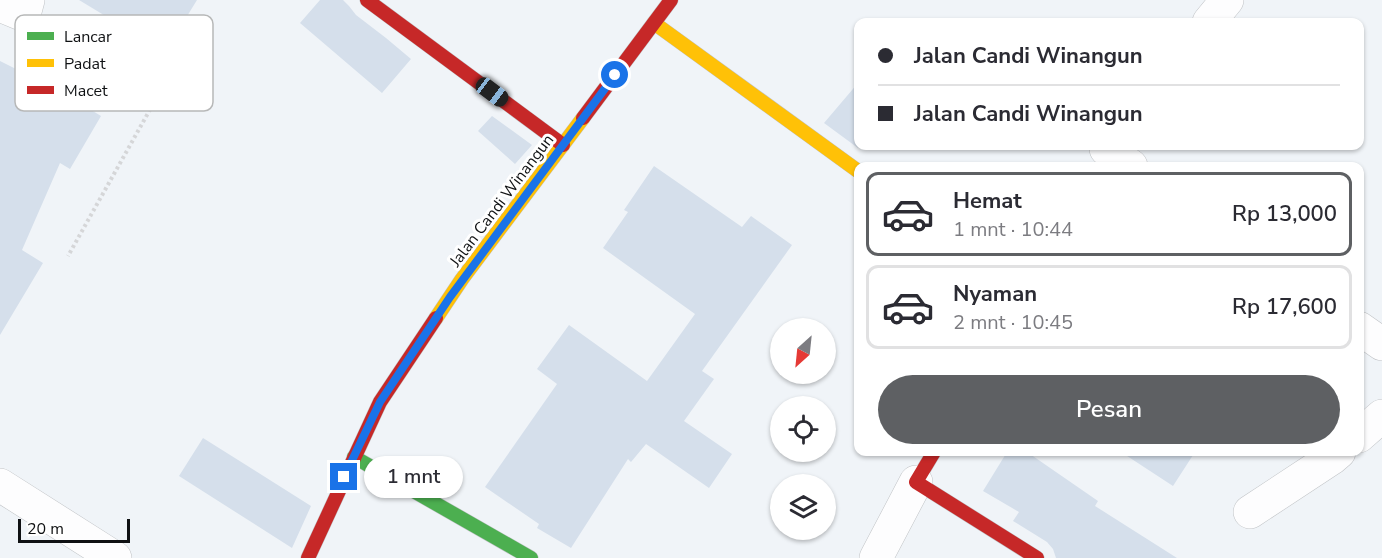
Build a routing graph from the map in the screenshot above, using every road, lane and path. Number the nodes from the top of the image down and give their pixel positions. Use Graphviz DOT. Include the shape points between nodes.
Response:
graph roads {
  1 [pos="367,0"];
  2 [pos="671,0"];
  3 [pos="1227,0"];
  4 [pos="17,7"];
  5 [pos="31,15"];
  6 [pos="1212,18"];
  7 [pos="654,23"];
  8 [pos="149,111"];
  9 [pos="563,145"];
  10 [pos="854,168"];
  11 [pos="68,256"];
  12 [pos="1364,331"];
  13 [pos="1382,344"];
  14 [pos="1382,416"];
  15 [pos="1364,432"];
  16 [pos="932,456"];
  17 [pos="1334,456"];
  18 [pos="354,457"];
  19 [pos="916,482"];
  20 [pos="0,485"];
  21 [pos="1250,512"];
  22 [pos="115,558"];
  23 [pos="308,558"];
  24 [pos="531,558"];
  25 [pos="876,558"];
  26 [pos="1037,558"];
  1 -- 9 [label="street"];
  2 -- 7 [label="street, Jalan Candi Winangun"];
  3 -- 6 [label="street"];
  4 -- 5 [label="path"];
  7 -- 9 [label="street, Jalan Candi Winangun"];
  7 -- 10 [label="street"];
  8 -- 11 [label="path"];
  9 -- 18 [label="street, Jalan Candi Winangun" via="450,298 380,402"];
  12 -- 13 [label="street"];
  14 -- 15 [label="street"];
  16 -- 19 [label="street"];
  17 -- 21 [label="street"];
  18 -- 23 [label="street, Jalan Candi Winangun"];
  18 -- 24 [label="street"];
  19 -- 25 [label="street"];
  19 -- 26 [label="street"];
  20 -- 22 [label="street"];
}
